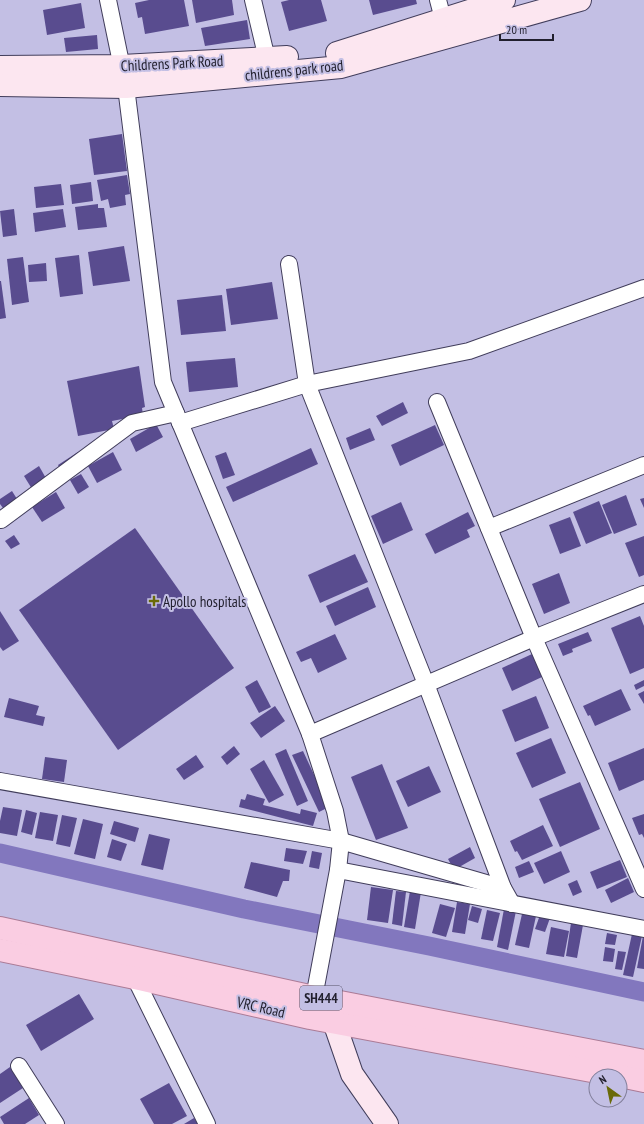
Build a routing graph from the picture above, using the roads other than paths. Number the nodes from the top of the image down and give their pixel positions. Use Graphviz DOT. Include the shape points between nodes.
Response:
graph roads {
  1 [pos="108,0"];
  2 [pos="253,0"];
  3 [pos="504,0"];
  4 [pos="580,0"];
  5 [pos="440,10"];
  6 [pos="267,58"];
  7 [pos="122,66"];
  8 [pos="0,67"];
  9 [pos="0,85"];
  10 [pos="126,87"];
  11 [pos="289,264"];
  12 [pos="644,288"];
  13 [pos="307,384"];
  14 [pos="437,402"];
  15 [pos="178,418"];
  16 [pos="644,465"];
  17 [pos="0,523"];
  18 [pos="489,528"];
  19 [pos="644,594"];
  20 [pos="534,638"];
  21 [pos="426,684"];
  22 [pos="310,734"];
  23 [pos="0,780"];
  24 [pos="341,841"];
  25 [pos="338,870"];
  26 [pos="503,888"];
  27 [pos="644,889"];
  28 [pos="512,904"];
  29 [pos="0,928"];
  30 [pos="644,929"];
  31 [pos="0,950"];
  32 [pos="135,978"];
  33 [pos="314,997"];
  34 [pos="310,1018"];
  35 [pos="334,1022"];
  36 [pos="644,1062"];
  37 [pos="19,1066"];
  38 [pos="588,1070"];
  39 [pos="628,1078"];
  40 [pos="644,1081"];
  41 [pos="56,1124"];
  42 [pos="207,1124"];
  43 [pos="387,1124"];
  1 -- 7 [label="street"];
  2 -- 6 [label="street"];
  3 -- 5 [label="street, Childrens Park Road"];
  4 -- 10 [label="street, childrens park road" via="341,67"];
  5 -- 6 [label="street, Childrens Park Road" via="330,55"];
  6 -- 7 [label="street, Childrens Park Road"];
  7 -- 8 [label="street, Childrens Park Road"];
  7 -- 10 [label="street"];
  9 -- 10 [label="street, childrens park road"];
  10 -- 15 [label="street" via="163,382"];
  11 -- 13 [label="street"];
  12 -- 13 [label="street" via="469,351"];
  13 -- 15 [label="street"];
  13 -- 21 [label="street"];
  14 -- 18 [label="street"];
  15 -- 17 [label="street" via="132,423"];
  15 -- 22 [label="street"];
  16 -- 18 [label="street"];
  18 -- 20 [label="street"];
  19 -- 20 [label="street"];
  20 -- 21 [label="street"];
  20 -- 27 [label="street"];
  21 -- 22 [label="street"];
  21 -- 26 [label="street"];
  22 -- 24 [label="street" via="335,812"];
  23 -- 24 [label="street"];
  24 -- 25 [label="street"];
  24 -- 26 [label="street"];
  25 -- 28 [label="street"];
  25 -- 33 [label="street"];
  26 -- 28 [label="street"];
  28 -- 30 [label="street"];
  29 -- 33 [label="main road, SH444"];
  31 -- 32 [label="main road, VRC Road / SH444"];
  32 -- 34 [label="main road, VRC Road / SH444"];
  32 -- 42 [label="street"];
  33 -- 34 [label="street"];
  33 -- 36 [label="main road, SH444"];
  34 -- 35 [label="main road, VRC Road / SH444"];
  35 -- 38 [label="main road, VRC Road / SH444"];
  35 -- 43 [label="street" via="352,1074"];
  37 -- 41 [label="street"];
  39 -- 40 [label="main road, VRC Road / SH444"];
}
